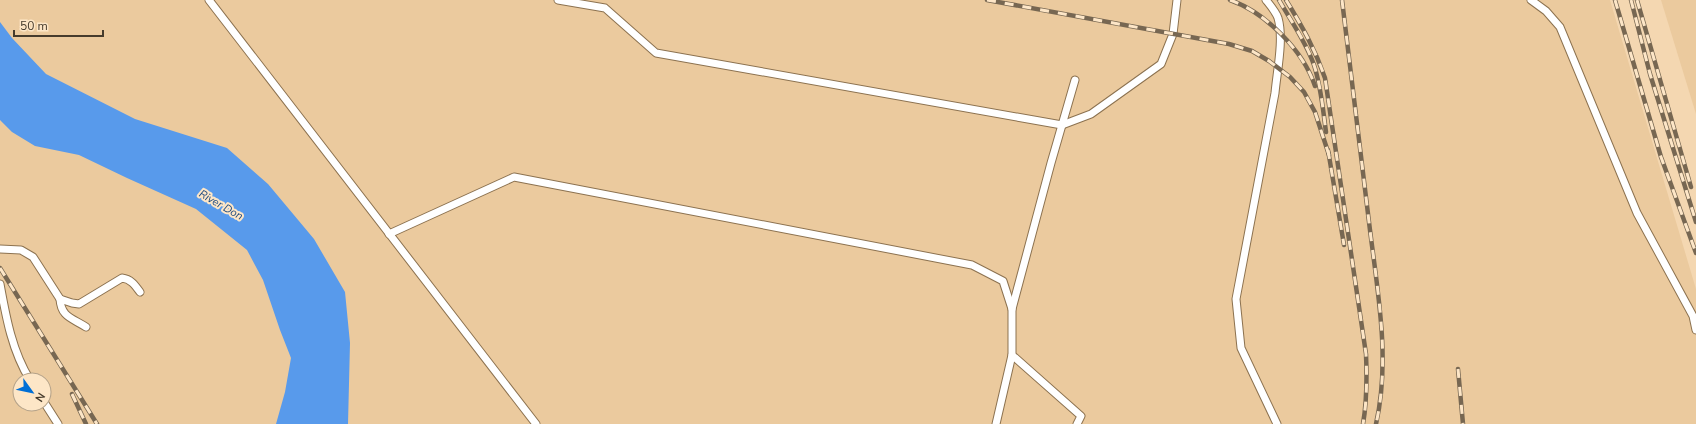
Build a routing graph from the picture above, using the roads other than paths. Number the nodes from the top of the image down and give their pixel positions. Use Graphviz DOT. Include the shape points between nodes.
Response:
graph roads {
  1 [pos="209,0"];
  2 [pos="558,0"];
  3 [pos="1177,0"];
  4 [pos="1266,0"];
  5 [pos="1531,0"];
  6 [pos="1075,80"];
  7 [pos="1062,125"];
  8 [pos="388,234"];
  9 [pos="0,249"];
  10 [pos="0,284"];
  11 [pos="140,292"];
  12 [pos="60,299"];
  13 [pos="1012,309"];
  14 [pos="86,326"];
  15 [pos="1696,330"];
  16 [pos="1012,355"];
  17 [pos="25,372"];
  18 [pos="50,412"];
  19 [pos="58,424"];
  20 [pos="536,424"];
  21 [pos="996,424"];
  22 [pos="1077,424"];
  23 [pos="1277,424"];
  1 -- 8 [label="lane"];
  2 -- 7 [label="lane" via="605,8 656,53"];
  3 -- 7 [label="lane" via="1173,34 1161,64 1091,114"];
  4 -- 23 [label="lane" via="1278,17 1280,34 1277,74 1236,299 1241,348"];
  5 -- 15 [label="lane" via="1546,11 1560,27 1637,213 1693,316"];
  6 -- 7 [label="lane"];
  7 -- 13 [label="lane"];
  8 -- 13 [label="lane" via="514,177 972,265 1003,281"];
  8 -- 20 [label="lane"];
  9 -- 12 [label="lane" via="21,250 33,257"];
  10 -- 17 [label="lane" via="10,333"];
  11 -- 12 [label="lane" via="132,281 122,278 79,304"];
  12 -- 14 [label="lane" via="63,313"];
  13 -- 16 [label="lane"];
  16 -- 21 [label="lane"];
  16 -- 22 [label="lane" via="1081,416"];
  18 -- 19 [label="lane"];
}
